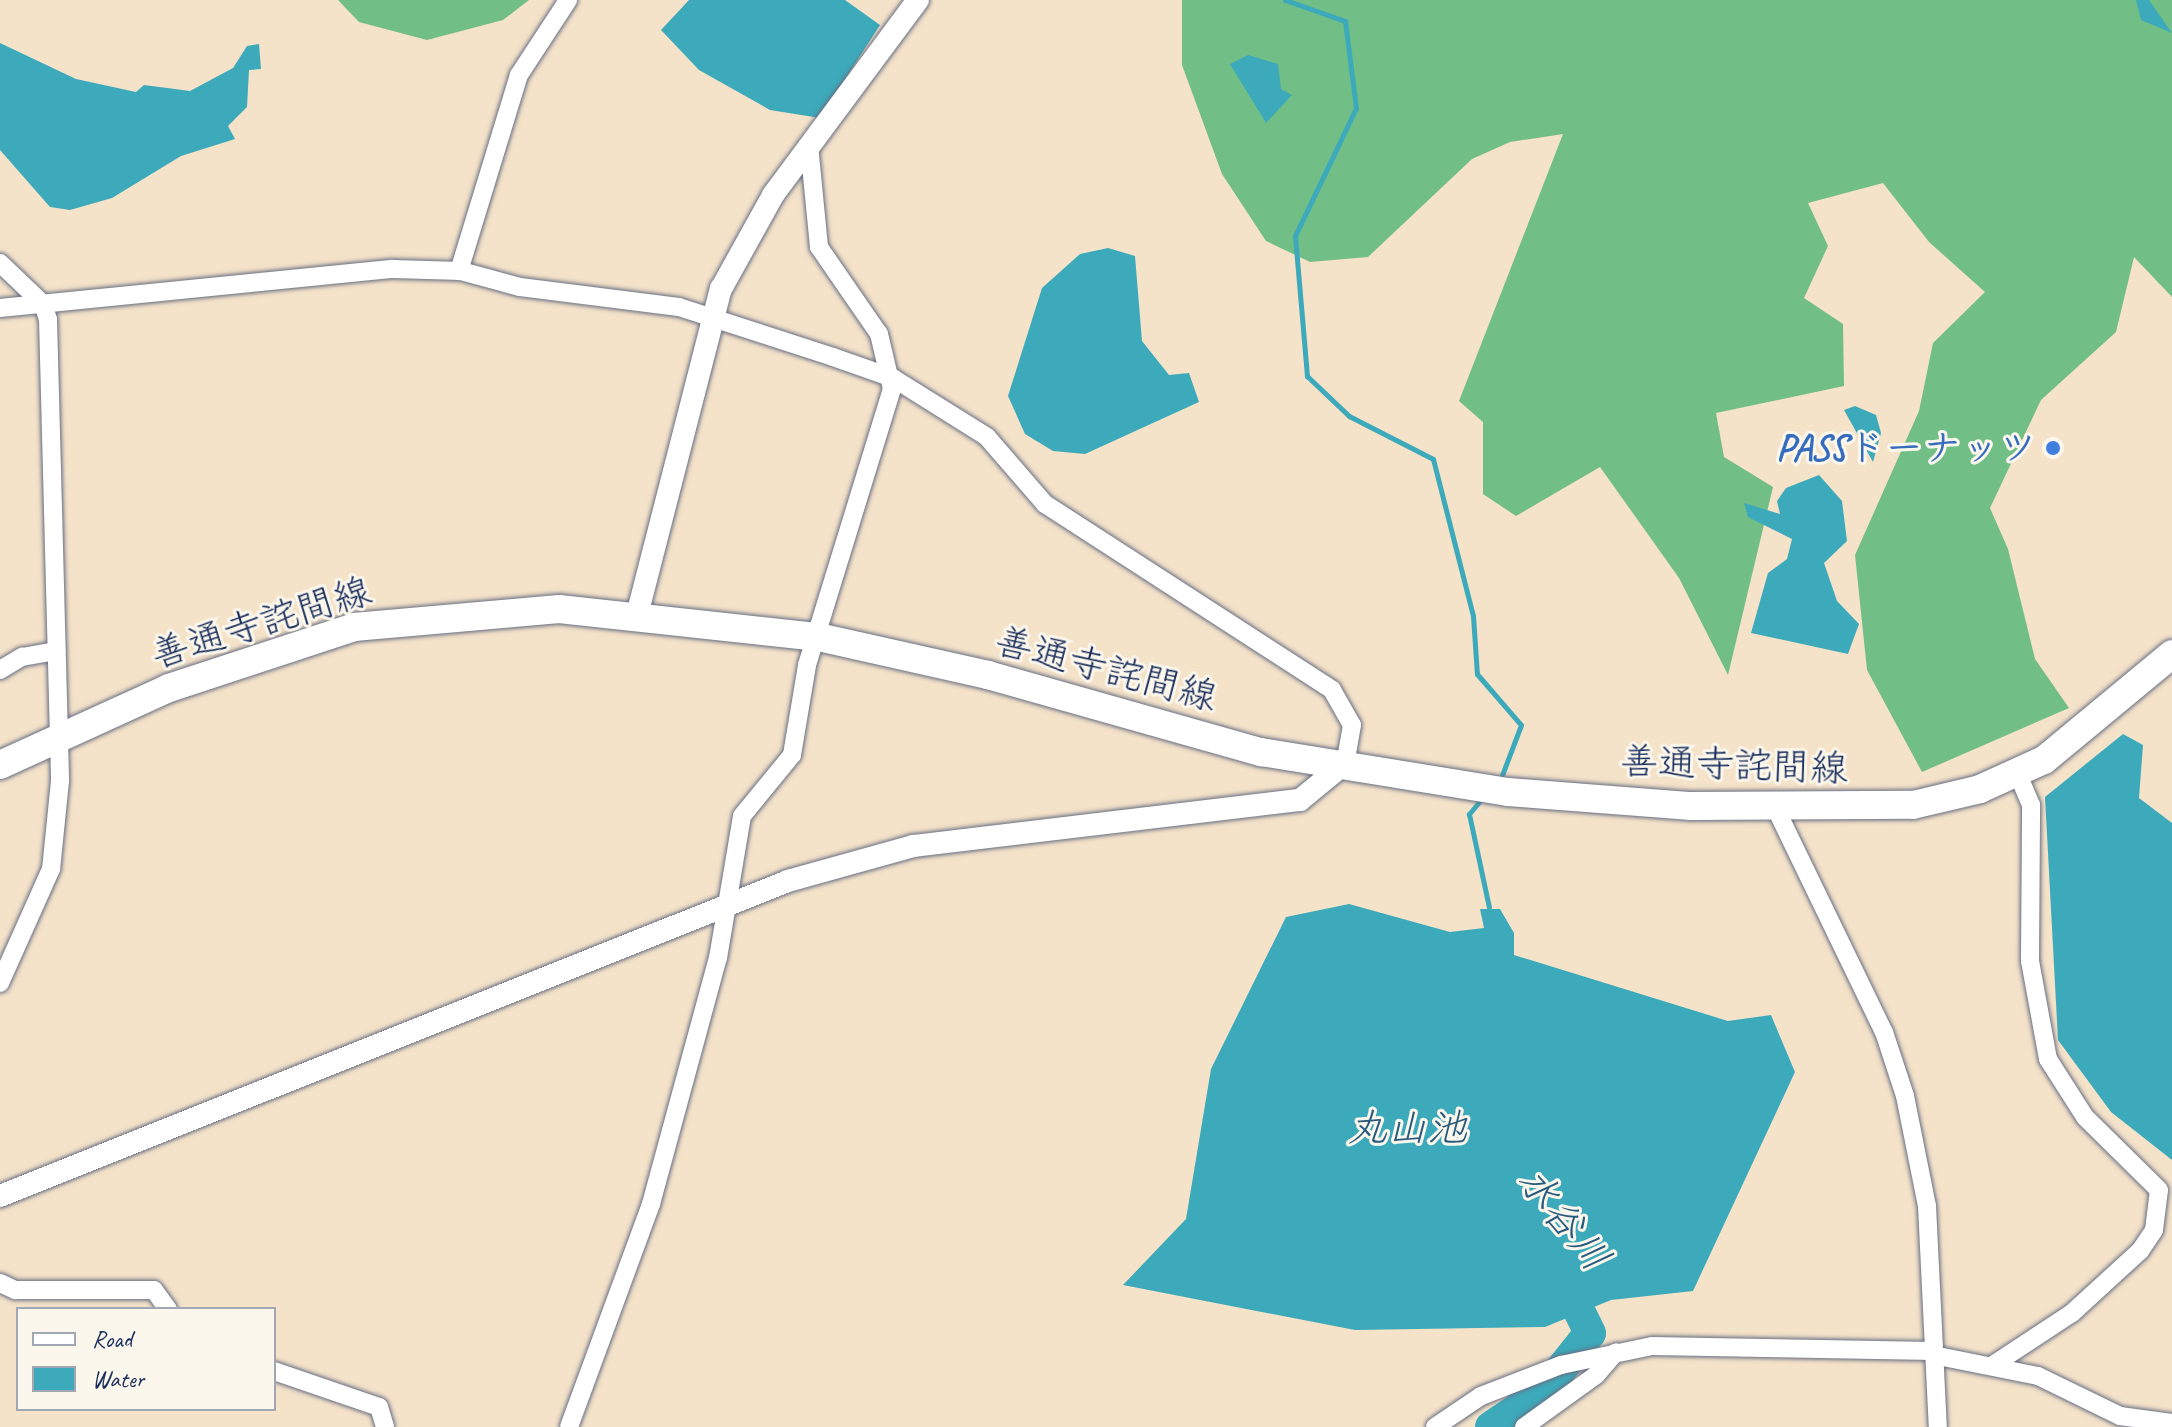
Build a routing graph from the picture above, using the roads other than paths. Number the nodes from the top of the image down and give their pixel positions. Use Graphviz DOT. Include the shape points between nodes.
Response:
graph roads {
  1 [pos="568,0"];
  2 [pos="918,0"];
  3 [pos="809,145"];
  4 [pos="0,263"];
  5 [pos="459,271"];
  6 [pos="43,304"];
  7 [pos="0,308"];
  8 [pos="709,319"];
  9 [pos="893,378"];
  10 [pos="637,615"];
  11 [pos="818,637"];
  12 [pos="56,651"];
  13 [pos="2172,654"];
  14 [pos="0,670"];
  15 [pos="58,734"];
  16 [pos="1345,763"];
  17 [pos="0,765"];
  18 [pos="2018,774"];
  19 [pos="1775,807"];
  20 [pos="727,904"];
  21 [pos="0,983"];
  22 [pos="0,1196"];
  23 [pos="0,1283"];
  24 [pos="167,1307"];
  25 [pos="1616,1352"];
  26 [pos="1933,1353"];
  27 [pos="1993,1365"];
  28 [pos="276,1372"];
  29 [pos="2172,1423"];
  30 [pos="385,1427"];
  31 [pos="569,1427"];
  32 [pos="1435,1427"];
  33 [pos="1524,1427"];
  34 [pos="1938,1427"];
  1 -- 5 [label="street" via="519,75"];
  2 -- 3 [label="street"];
  3 -- 8 [label="street" via="738,253"];
  3 -- 9 [label="street" via="819,247 879,334"];
  4 -- 6 [label="street"];
  5 -- 6 [label="street" via="393,269"];
  5 -- 8 [label="street" via="520,287 679,307"];
  6 -- 7 [label="street"];
  6 -- 12 [label="street"];
  8 -- 9 [label="street"];
  8 -- 10 [label="street"];
  9 -- 11 [label="street"];
  9 -- 16 [label="street" via="987,437 1045,504 1332,690 1352,725"];
  10 -- 11 [label="main road, 善通寺詫間線"];
  10 -- 15 [label="main road, 善通寺詫間線" via="487,611 354,627 169,688"];
  11 -- 16 [label="main road, 善通寺詫間線" via="988,675 1261,752"];
  11 -- 20 [label="street" via="792,755 742,816"];
  12 -- 14 [label="street" via="22,657"];
  12 -- 15 [label="street"];
  13 -- 18 [label="main road, 善通寺詫間線" via="2073,741"];
  15 -- 17 [label="main road, 善通寺詫間線"];
  15 -- 21 [label="street" via="51,869"];
  16 -- 19 [label="main road, 善通寺詫間線" via="1508,792"];
  16 -- 20 [label="street" via="1300,800 913,846"];
  18 -- 19 [label="main road, 善通寺詫間線" via="1913,805"];
  18 -- 27 [label="street" via="2031,805 2030,961 2048,1059 2085,1117 2159,1190 2154,1230 2140,1251 2072,1313"];
  19 -- 26 [label="street" via="1884,1032 1905,1096 1927,1206"];
  20 -- 22 [label="street"];
  20 -- 31 [label="street" via="651,1204"];
  23 -- 24 [label="street" via="15,1290 154,1290"];
  25 -- 26 [label="street"];
  25 -- 32 [label="street" via="1481,1396"];
  25 -- 33 [label="street" via="1596,1375"];
  26 -- 27 [label="street"];
  26 -- 34 [label="street"];
  27 -- 29 [label="street" via="2069,1389 2120,1416"];
  28 -- 30 [label="street" via="379,1407"];
}
